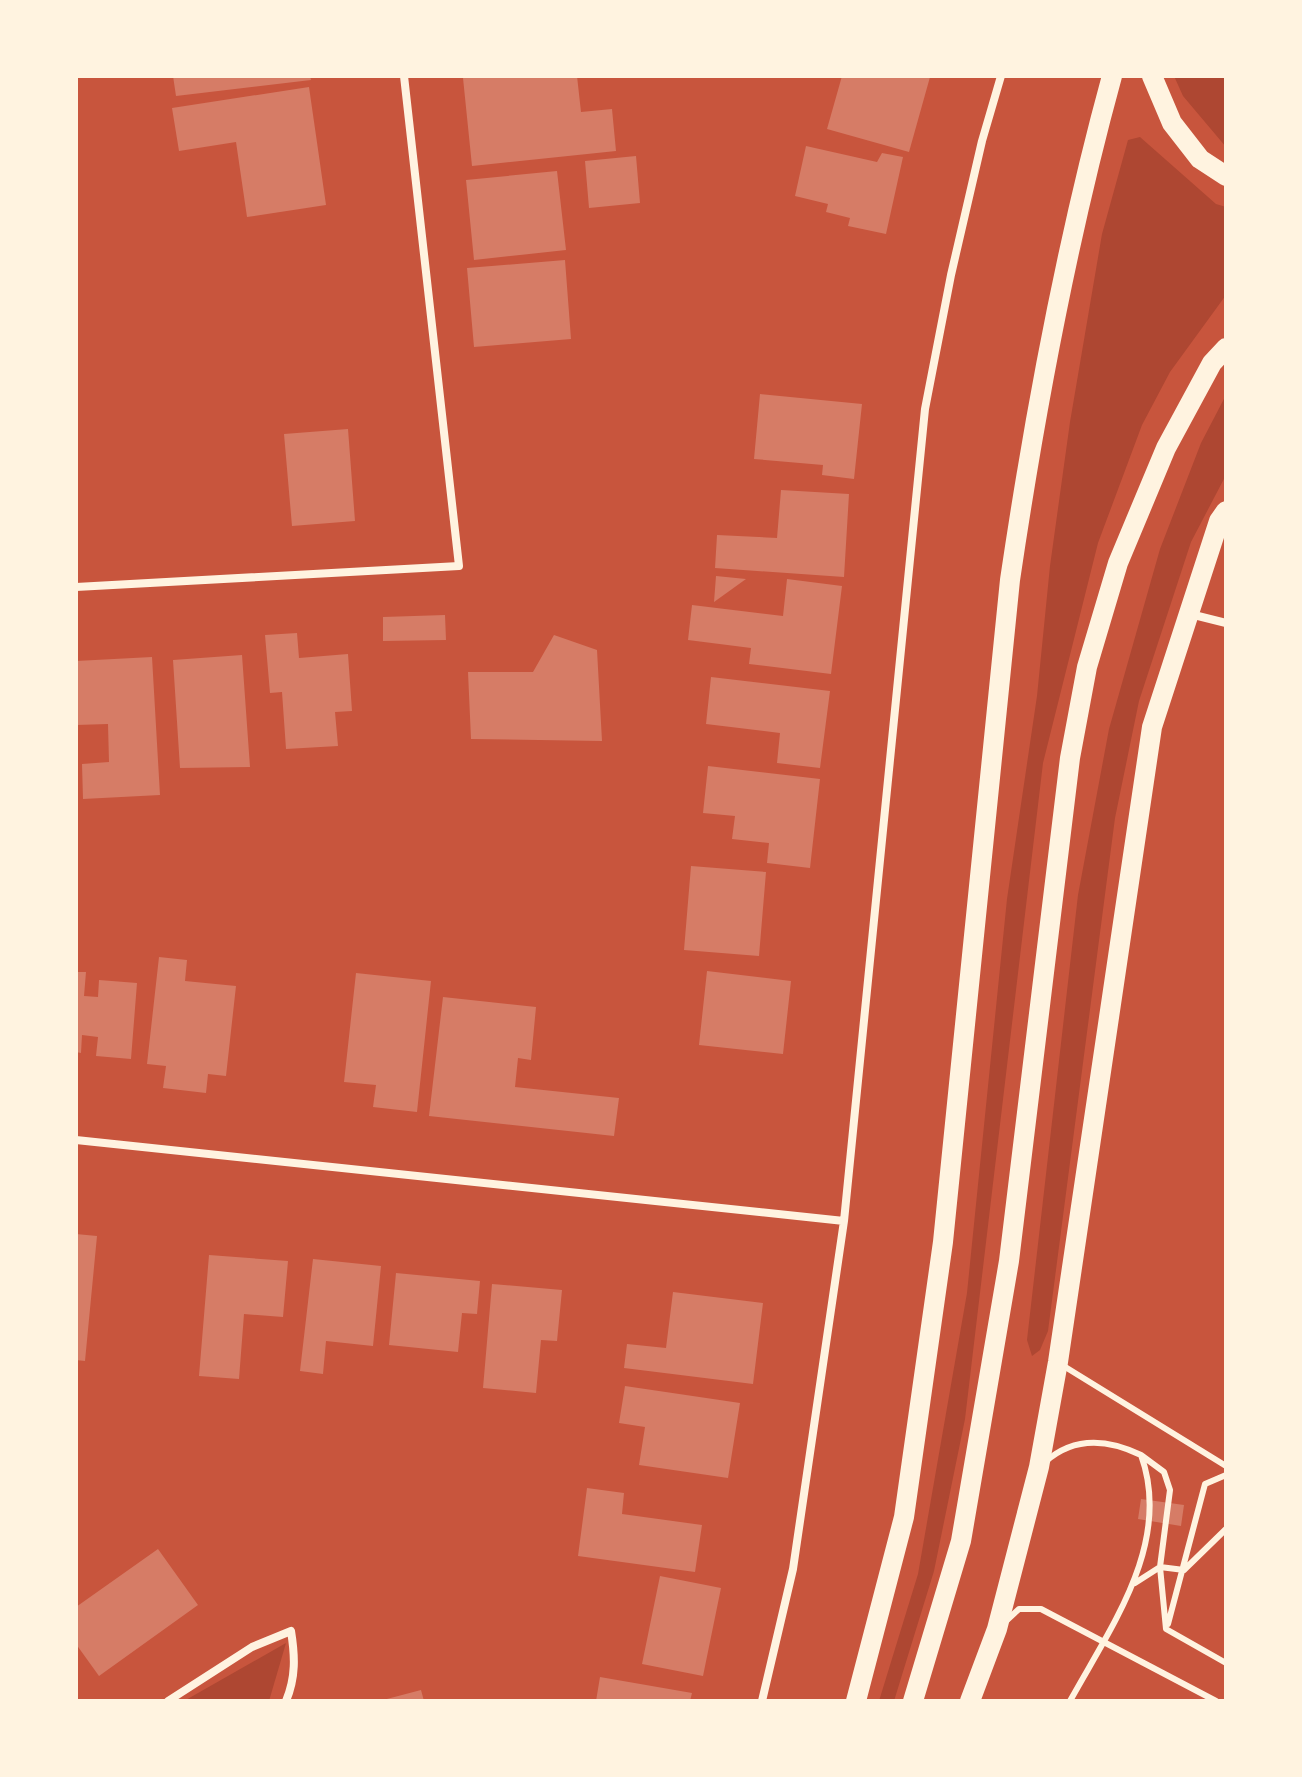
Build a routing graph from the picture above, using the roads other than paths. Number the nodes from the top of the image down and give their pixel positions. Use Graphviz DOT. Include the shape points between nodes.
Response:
graph roads {
  1 [pos="404,76"];
  2 [pos="1001,76"];
  3 [pos="1112,76"];
  4 [pos="1152,76"];
  5 [pos="1226,176"];
  6 [pos="1226,348"];
  7 [pos="1226,511"];
  8 [pos="76,587"];
  9 [pos="1189,614"];
  10 [pos="1226,623"];
  11 [pos="76,1140"];
  12 [pos="844,1221"];
  13 [pos="1058,1362"];
  14 [pos="1141,1455"];
  15 [pos="1226,1466"];
  16 [pos="1039,1467"];
  17 [pos="1226,1475"];
  18 [pos="1226,1529"];
  19 [pos="1160,1567"];
  20 [pos="1184,1570"];
  21 [pos="1135,1583"];
  22 [pos="997,1629"];
  23 [pos="1166,1629"];
  24 [pos="1226,1663"];
  25 [pos="1213,1699"];
  26 [pos="168,1701"];
  27 [pos="286,1701"];
  28 [pos="762,1701"];
  29 [pos="856,1701"];
  30 [pos="913,1701"];
  31 [pos="970,1701"];
  32 [pos="1070,1701"];
  1 -- 8 [label="street" via="459,566"];
  2 -- 12 [label="street" via="954,260 925,409"];
  3 -- 29 [label="main road" via="1089,158 1026,470 1010,580 943,1242 904,1517"];
  4 -- 5 [label="main road" via="1172,123 1200,159"];
  6 -- 30 [label="main road" via="1212,363 1166,448 1118,563 1087,667 1070,758 1006,1277 961,1541"];
  7 -- 9 [label="main road"];
  9 -- 10 [label="street"];
  9 -- 13 [label="main road" via="1152,727"];
  11 -- 12 [label="street"];
  12 -- 28 [label="street" via="793,1569"];
  13 -- 15 [label="lane"];
  13 -- 16 [label="main road"];
  14 -- 16 [label="lane" via="1104,1442 1080,1443"];
  14 -- 19 [label="lane" via="1164,1472 1170,1490"];
  14 -- 21 [label="lane" via="1151,1513"];
  16 -- 22 [label="main road"];
  17 -- 20 [label="lane" via="1205,1484"];
  18 -- 20 [label="lane"];
  19 -- 20 [label="lane"];
  19 -- 21 [label="lane"];
  19 -- 23 [label="lane"];
  20 -- 23 [label="lane"];
  21 -- 32 [label="lane"];
  22 -- 25 [label="lane" via="1019,1609 1041,1609"];
  22 -- 31 [label="main road"];
  23 -- 24 [label="lane"];
  26 -- 27 [label="street" via="252,1647 291,1631 295,1660"];
}
